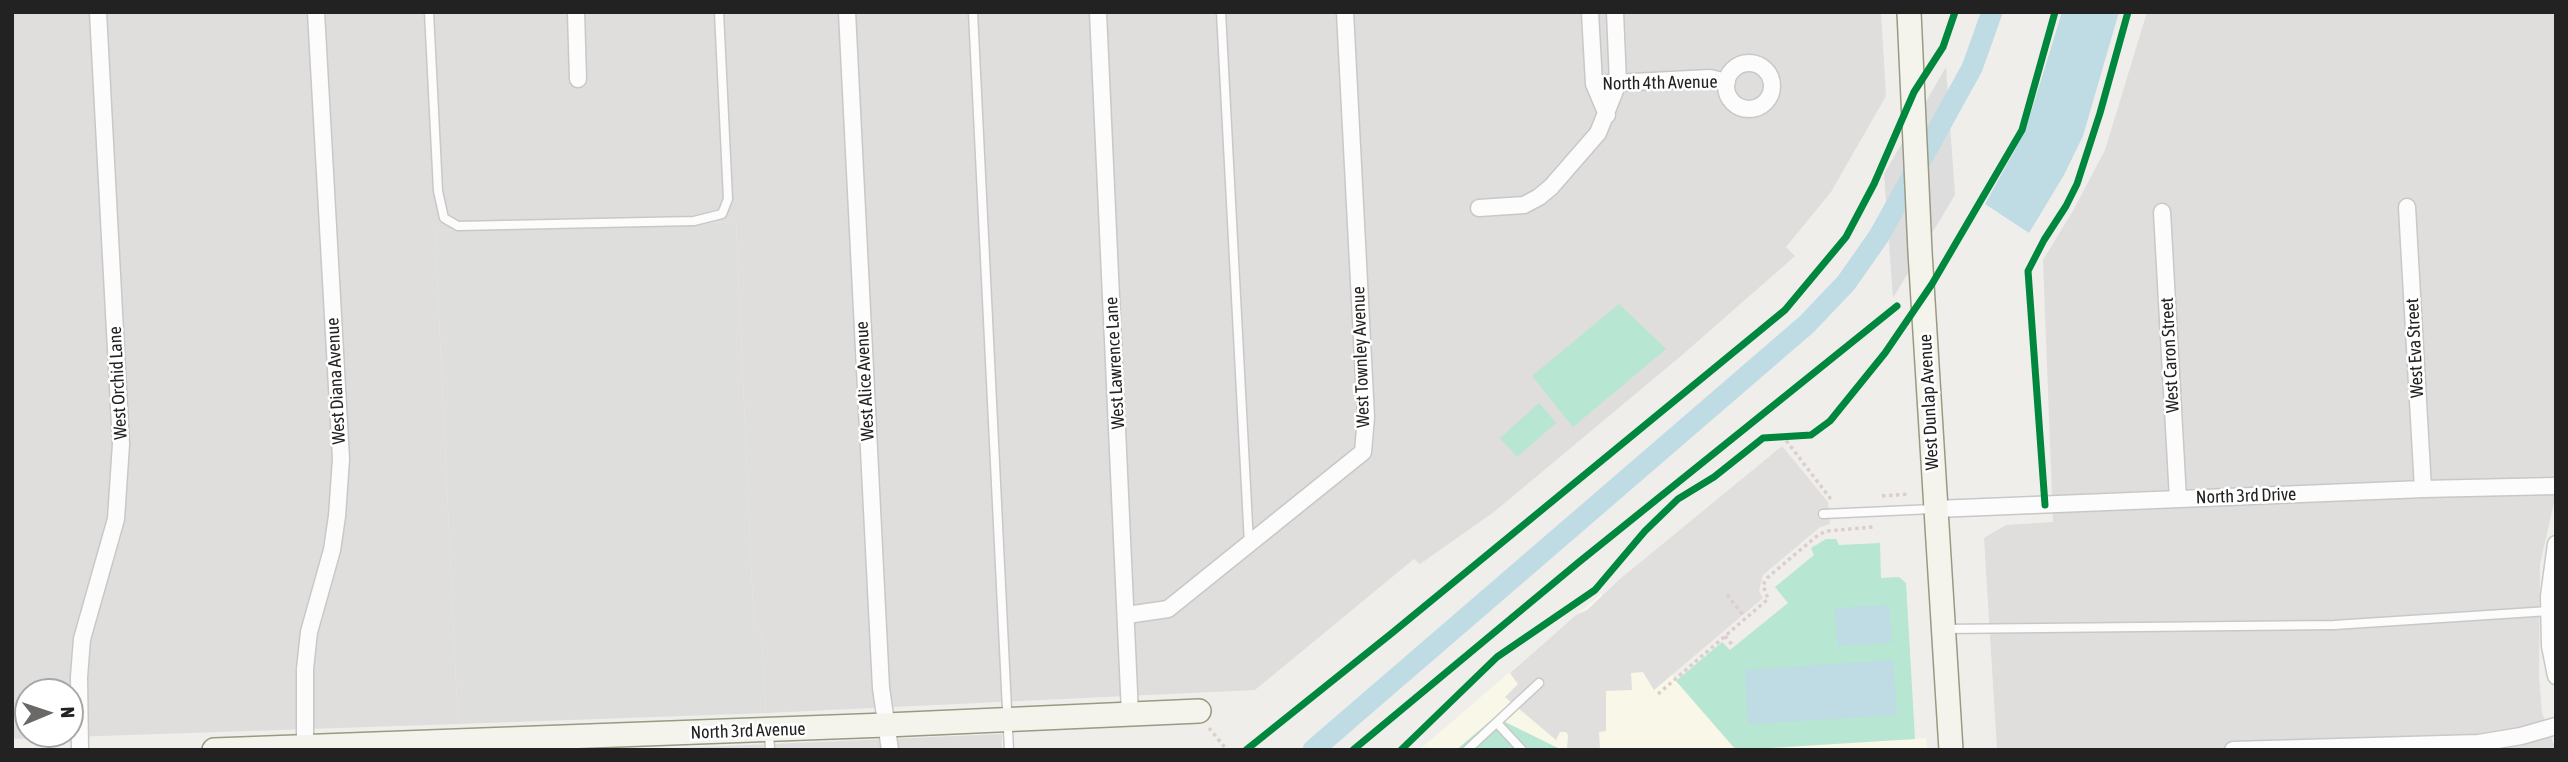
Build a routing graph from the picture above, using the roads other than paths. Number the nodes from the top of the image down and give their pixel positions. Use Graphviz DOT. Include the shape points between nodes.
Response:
graph roads {
  1 [pos="98,12"];
  2 [pos="316,12"];
  3 [pos="429,12"];
  4 [pos="576,12"];
  5 [pos="719,12"];
  6 [pos="847,12"];
  7 [pos="973,12"];
  8 [pos="1098,12"];
  9 [pos="1220,12"];
  10 [pos="1345,12"];
  11 [pos="1590,12"];
  12 [pos="1615,12"];
  13 [pos="1909,12"];
  14 [pos="578,79"];
  15 [pos="1727,82"];
  16 [pos="1618,83"];
  17 [pos="1594,84"];
  18 [pos="1607,115"];
  19 [pos="2407,207"];
  20 [pos="1479,208"];
  21 [pos="2162,212"];
  22 [pos="2556,486"];
  23 [pos="2423,489"];
  24 [pos="2178,499"];
  25 [pos="1936,509"];
  26 [pos="1823,514"];
  27 [pos="2556,544"];
  28 [pos="1249,545"];
  29 [pos="2549,611"];
  30 [pos="1127,615"];
  31 [pos="1943,629"];
  32 [pos="2556,676"];
  33 [pos="1539,683"];
  34 [pos="1199,711"];
  35 [pos="1130,714"];
  36 [pos="1008,720"];
  37 [pos="1497,723"];
  38 [pos="886,725"];
  39 [pos="2556,726"];
  40 [pos="769,740"];
  41 [pos="650,742"];
  42 [pos="320,747"];
  43 [pos="80,750"];
  44 [pos="214,750"];
  45 [pos="890,750"];
  46 [pos="1009,750"];
  47 [pos="1467,750"];
  48 [pos="1522,750"];
  49 [pos="1951,750"];
  50 [pos="2233,750"];
  1 -- 43 [label="street, West Orchid Lane" via="121,444 116,519 82,639"];
  2 -- 42 [label="street, West Diana Avenue" via="341,459 332,550 309,632 305,668"];
  3 -- 5 [label="lane" via="438,191 444,218 457,226 694,221 722,214 728,199"];
  4 -- 14 [label="street"];
  6 -- 38 [label="street, West Alice Avenue"];
  7 -- 36 [label="lane"];
  8 -- 30 [label="street, West Lawrence Lane"];
  9 -- 28 [label="lane"];
  10 -- 28 [label="street, West Townley Avenue" via="1366,417 1363,452"];
  11 -- 17 [label="street"];
  12 -- 16 [label="street"];
  13 -- 25 [label="street, West Dunlap Avenue"];
  15 -- 16 [label="street, North 4th Avenue" via="1710,78"];
  16 -- 17 [label="street, North 4th Avenue"];
  16 -- 18 [label="street"];
  17 -- 18 [label="street"];
  18 -- 20 [label="street" via="1598,133 1539,197 1524,205"];
  19 -- 23 [label="street, West Eva Street"];
  21 -- 24 [label="street, West Caron Street"];
  22 -- 23 [label="street, North 3rd Drive"];
  23 -- 24 [label="street, North 3rd Drive"];
  24 -- 25 [label="street, North 3rd Drive"];
  25 -- 26 [label="lane"];
  25 -- 31 [label="street, West Dunlap Avenue"];
  27 -- 29 [label="street"];
  28 -- 30 [label="street, West Townley Avenue" via="1167,609"];
  29 -- 31 [label="lane" via="2334,625"];
  29 -- 32 [label="street"];
  30 -- 35 [label="street, West Lawrence Lane"];
  31 -- 49 [label="street, West Dunlap Avenue"];
  33 -- 37 [label="lane"];
  34 -- 35 [label="street, North 3rd Avenue"];
  35 -- 36 [label="street, North 3rd Avenue"];
  36 -- 38 [label="street, North 3rd Avenue"];
  36 -- 46 [label="lane"];
  37 -- 47 [label="lane"];
  37 -- 48 [label="lane"];
  38 -- 40 [label="street, North 3rd Avenue"];
  38 -- 45 [label="street, West Alice Avenue"];
  39 -- 50 [label="street" via="2479,743"];
  40 -- 41 [label="street, North 3rd Avenue"];
  41 -- 42 [label="street, North 3rd Avenue"];
  42 -- 44 [label="street, North 3rd Avenue"];
}
